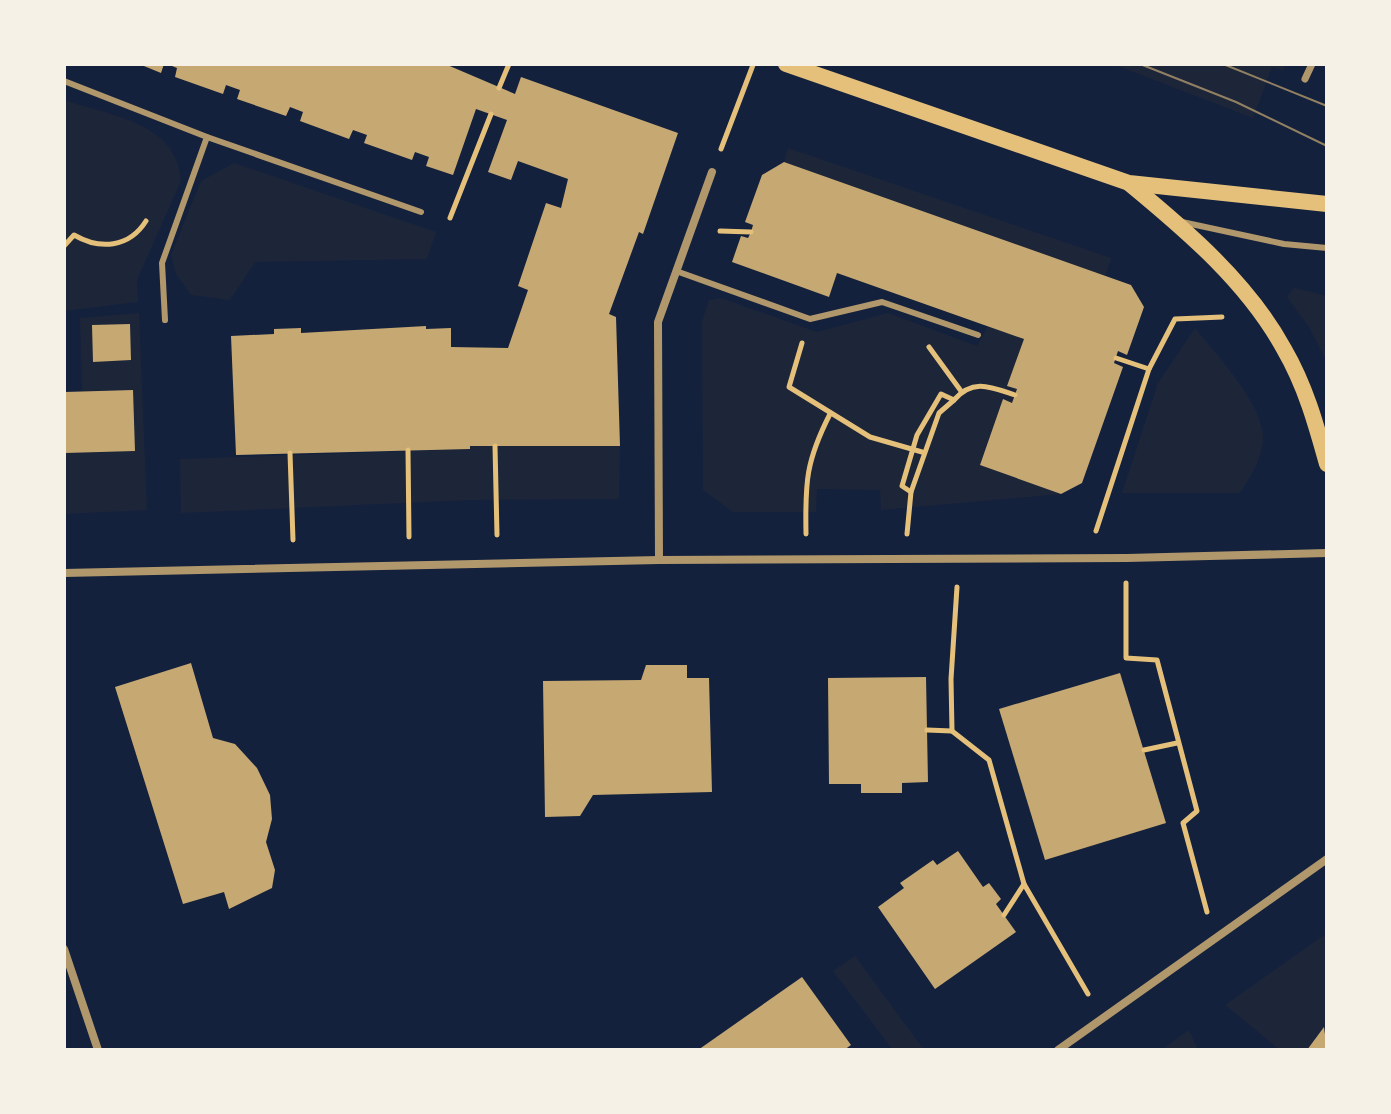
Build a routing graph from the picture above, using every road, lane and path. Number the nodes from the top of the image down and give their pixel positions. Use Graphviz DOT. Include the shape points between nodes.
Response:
graph roads {
  1 [pos="509,64"];
  2 [pos="753,64"];
  3 [pos="786,64"];
  4 [pos="1312,64"];
  5 [pos="1305,79"];
  6 [pos="64,81"];
  7 [pos="499,88"];
  8 [pos="491,114"];
  9 [pos="207,137"];
  10 [pos="712,172"];
  11 [pos="1129,183"];
  12 [pos="1327,204"];
  13 [pos="421,212"];
  14 [pos="449,221"];
  15 [pos="1174,221"];
  16 [pos="177,222"];
  17 [pos="64,246"];
  18 [pos="1327,248"];
  19 [pos="676,271"];
  20 [pos="1248,300"];
  21 [pos="810,319"];
  22 [pos="165,320"];
  23 [pos="978,335"];
  24 [pos="929,346"];
  25 [pos="1116,358"];
  26 [pos="1149,369"];
  27 [pos="961,391"];
  28 [pos="1015,395"];
  29 [pos="954,400"];
  30 [pos="830,414"];
  31 [pos="495,446"];
  32 [pos="911,449"];
  33 [pos="408,450"];
  34 [pos="922,452"];
  35 [pos="290,453"];
  36 [pos="1327,464"];
  37 [pos="911,492"];
  38 [pos="1327,553"];
  39 [pos="905,558"];
  40 [pos="957,558"];
  41 [pos="1088,558"];
  42 [pos="1127,558"];
  43 [pos="807,559"];
  44 [pos="659,560"];
  45 [pos="498,564"];
  46 [pos="408,567"];
  47 [pos="293,570"];
  48 [pos="64,573"];
  49 [pos="927,730"];
  50 [pos="952,731"];
  51 [pos="1177,743"];
  52 [pos="1144,750"];
  53 [pos="1327,859"];
  54 [pos="1024,884"];
  55 [pos="1004,915"];
  56 [pos="1214,940"];
  57 [pos="64,949"];
  58 [pos="1102,1019"];
  59 [pos="98,1050"];
  60 [pos="1058,1050"];
  1 -- 7 [label="path"];
  2 -- 10 [label="path"];
  3 -- 11 [label="main road"];
  4 -- 5 [label="street"];
  6 -- 9 [label="lane"];
  8 -- 14 [label="path"];
  9 -- 13 [label="lane"];
  9 -- 16 [label="lane"];
  10 -- 19 [label="street"];
  11 -- 12 [label="main road"];
  11 -- 15 [label="main road"];
  15 -- 18 [label="lane"];
  15 -- 20 [label="main road"];
  16 -- 17 [label="path" via="149,213 133,236 114,245 90,245 74,235"];
  16 -- 22 [label="lane" via="162,263"];
  19 -- 21 [label="lane"];
  19 -- 44 [label="street" via="658,322"];
  20 -- 26 [label="path" via="1233,317 1175,319"];
  20 -- 36 [label="main road" via="1284,347 1311,406"];
  21 -- 23 [label="lane" via="882,302"];
  21 -- 30 [label="path" via="789,387"];
  24 -- 27 [label="path"];
  25 -- 26 [label="path"];
  26 -- 41 [label="path"];
  27 -- 28 [label="path" via="981,384"];
  27 -- 29 [label="path"];
  29 -- 32 [label="path" via="941,394"];
  29 -- 34 [label="path" via="939,413"];
  30 -- 32 [label="path" via="870,437"];
  30 -- 43 [label="path" via="810,452"];
  31 -- 45 [label="path"];
  32 -- 34 [label="path"];
  32 -- 37 [label="path" via="902,486"];
  33 -- 46 [label="path"];
  34 -- 37 [label="path"];
  35 -- 47 [label="path"];
  37 -- 39 [label="path"];
  38 -- 42 [label="street"];
  39 -- 40 [label="street"];
  39 -- 43 [label="street"];
  40 -- 41 [label="street"];
  40 -- 50 [label="path"];
  41 -- 42 [label="street"];
  42 -- 51 [label="path" via="1126,658 1157,660"];
  43 -- 44 [label="street"];
  44 -- 45 [label="street"];
  45 -- 46 [label="street"];
  46 -- 47 [label="street"];
  47 -- 48 [label="street"];
  49 -- 50 [label="path"];
  50 -- 54 [label="path" via="989,760"];
  51 -- 52 [label="path"];
  51 -- 56 [label="path" via="1197,811 1183,823"];
  53 -- 56 [label="street"];
  54 -- 55 [label="path"];
  54 -- 58 [label="path"];
  56 -- 58 [label="street"];
  57 -- 59 [label="street"];
  58 -- 60 [label="street"];
}
